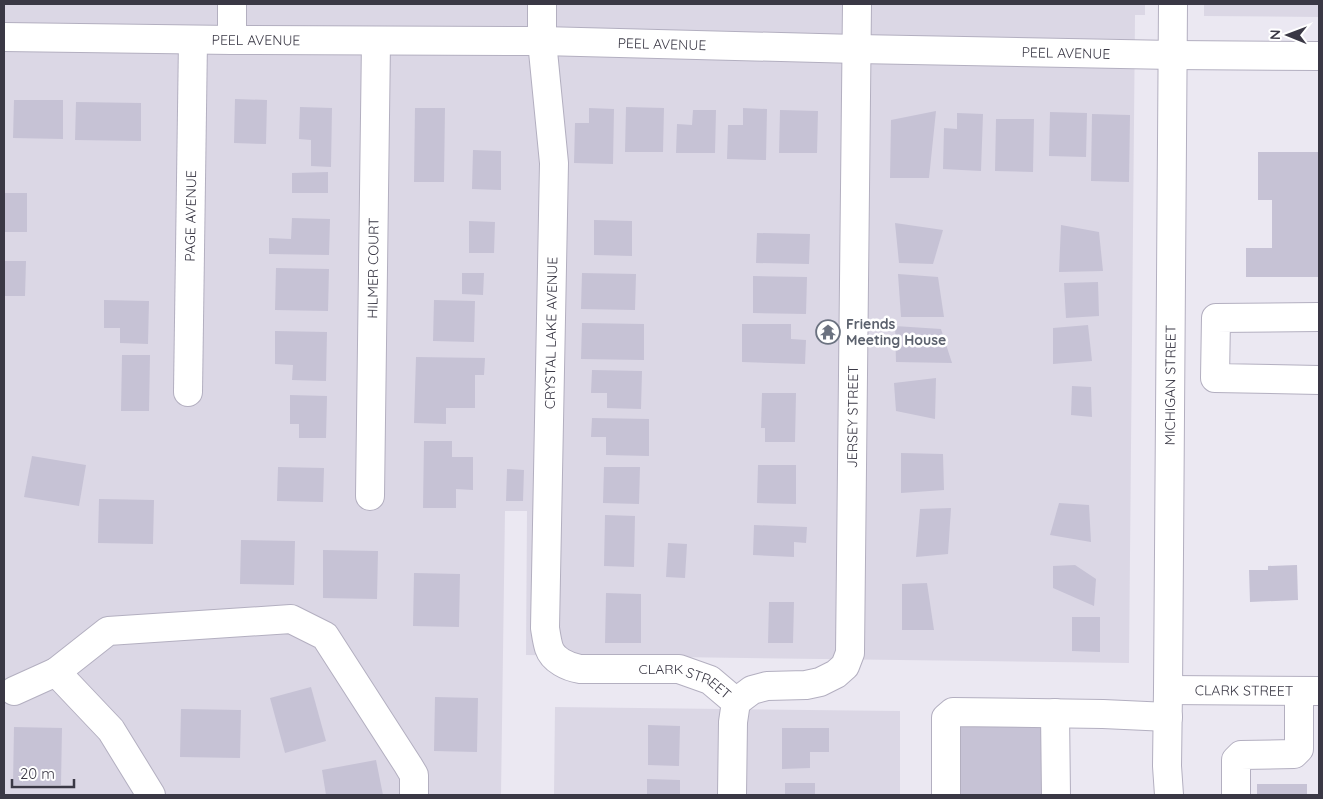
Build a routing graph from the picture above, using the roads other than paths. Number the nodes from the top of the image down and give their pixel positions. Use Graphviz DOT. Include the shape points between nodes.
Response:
graph roads {
  1 [pos="232,4"];
  2 [pos="542,4"];
  3 [pos="857,4"];
  4 [pos="1173,4"];
  5 [pos="4,37"];
  6 [pos="193,40"];
  7 [pos="232,40"];
  8 [pos="376,41"];
  9 [pos="542,41"];
  10 [pos="857,50"];
  11 [pos="1173,55"];
  12 [pos="1319,56"];
  13 [pos="1319,317"];
  14 [pos="1319,380"];
  15 [pos="188,392"];
  16 [pos="370,496"];
  17 [pos="557,659"];
  18 [pos="56,672"];
  19 [pos="836,674"];
  20 [pos="1168,690"];
  21 [pos="1309,691"];
  22 [pos="7,695"];
  23 [pos="736,702"];
  24 [pos="1056,713"];
  25 [pos="1168,717"];
  26 [pos="1167,766"];
  27 [pos="151,795"];
  28 [pos="414,795"];
  29 [pos="732,795"];
  30 [pos="946,795"];
  31 [pos="1056,795"];
  32 [pos="1163,795"];
  33 [pos="1169,795"];
  34 [pos="1236,795"];
  1 -- 7 [label="street"];
  2 -- 9 [label="street, CRYSTAL LAKE AVENUE"];
  3 -- 10 [label="street, JERSEY STREET"];
  4 -- 11 [label="street, MICHIGAN STREET"];
  5 -- 6 [label="street, PEEL AVENUE"];
  6 -- 7 [label="street, PEEL AVENUE"];
  6 -- 15 [label="street, PAGE AVENUE"];
  7 -- 8 [label="street, PEEL AVENUE"];
  8 -- 9 [label="street, PEEL AVENUE"];
  8 -- 16 [label="street, HILMER COURT"];
  9 -- 10 [label="street, PEEL AVENUE"];
  9 -- 17 [label="street, CRYSTAL LAKE AVENUE" via="554,163 546,628 549,649"];
  10 -- 11 [label="street, PEEL AVENUE"];
  10 -- 19 [label="street, JERSEY STREET" via="850,653 845,666"];
  11 -- 12 [label="street, PEEL AVENUE"];
  11 -- 20 [label="street, MICHIGAN STREET"];
  13 -- 14 [label="street" via="1216,318 1216,378"];
  17 -- 23 [label="street, CLARK STREET" via="570,668 580,669 679,669 710,680"];
  18 -- 22 [label="street"];
  18 -- 27 [label="street" via="111,730"];
  18 -- 28 [label="street" via="108,631 291,619 325,636 408,764 414,775"];
  19 -- 23 [label="street, CLARK STREET" via="806,685 767,686 752,690"];
  20 -- 21 [label="street, CLARK STREET"];
  20 -- 25 [label="street, MICHIGAN STREET"];
  21 -- 34 [label="street" via="1298,749 1294,754 1241,755 1236,760"];
  23 -- 29 [label="street"];
  24 -- 25 [label="street"];
  24 -- 30 [label="street" via="953,712 946,718"];
  24 -- 31 [label="street"];
  25 -- 26 [label="street, MICHIGAN STREET"];
  26 -- 32 [label="street, MICHIGAN STREET"];
  26 -- 33 [label="street, MICHIGAN STREET"];
}
